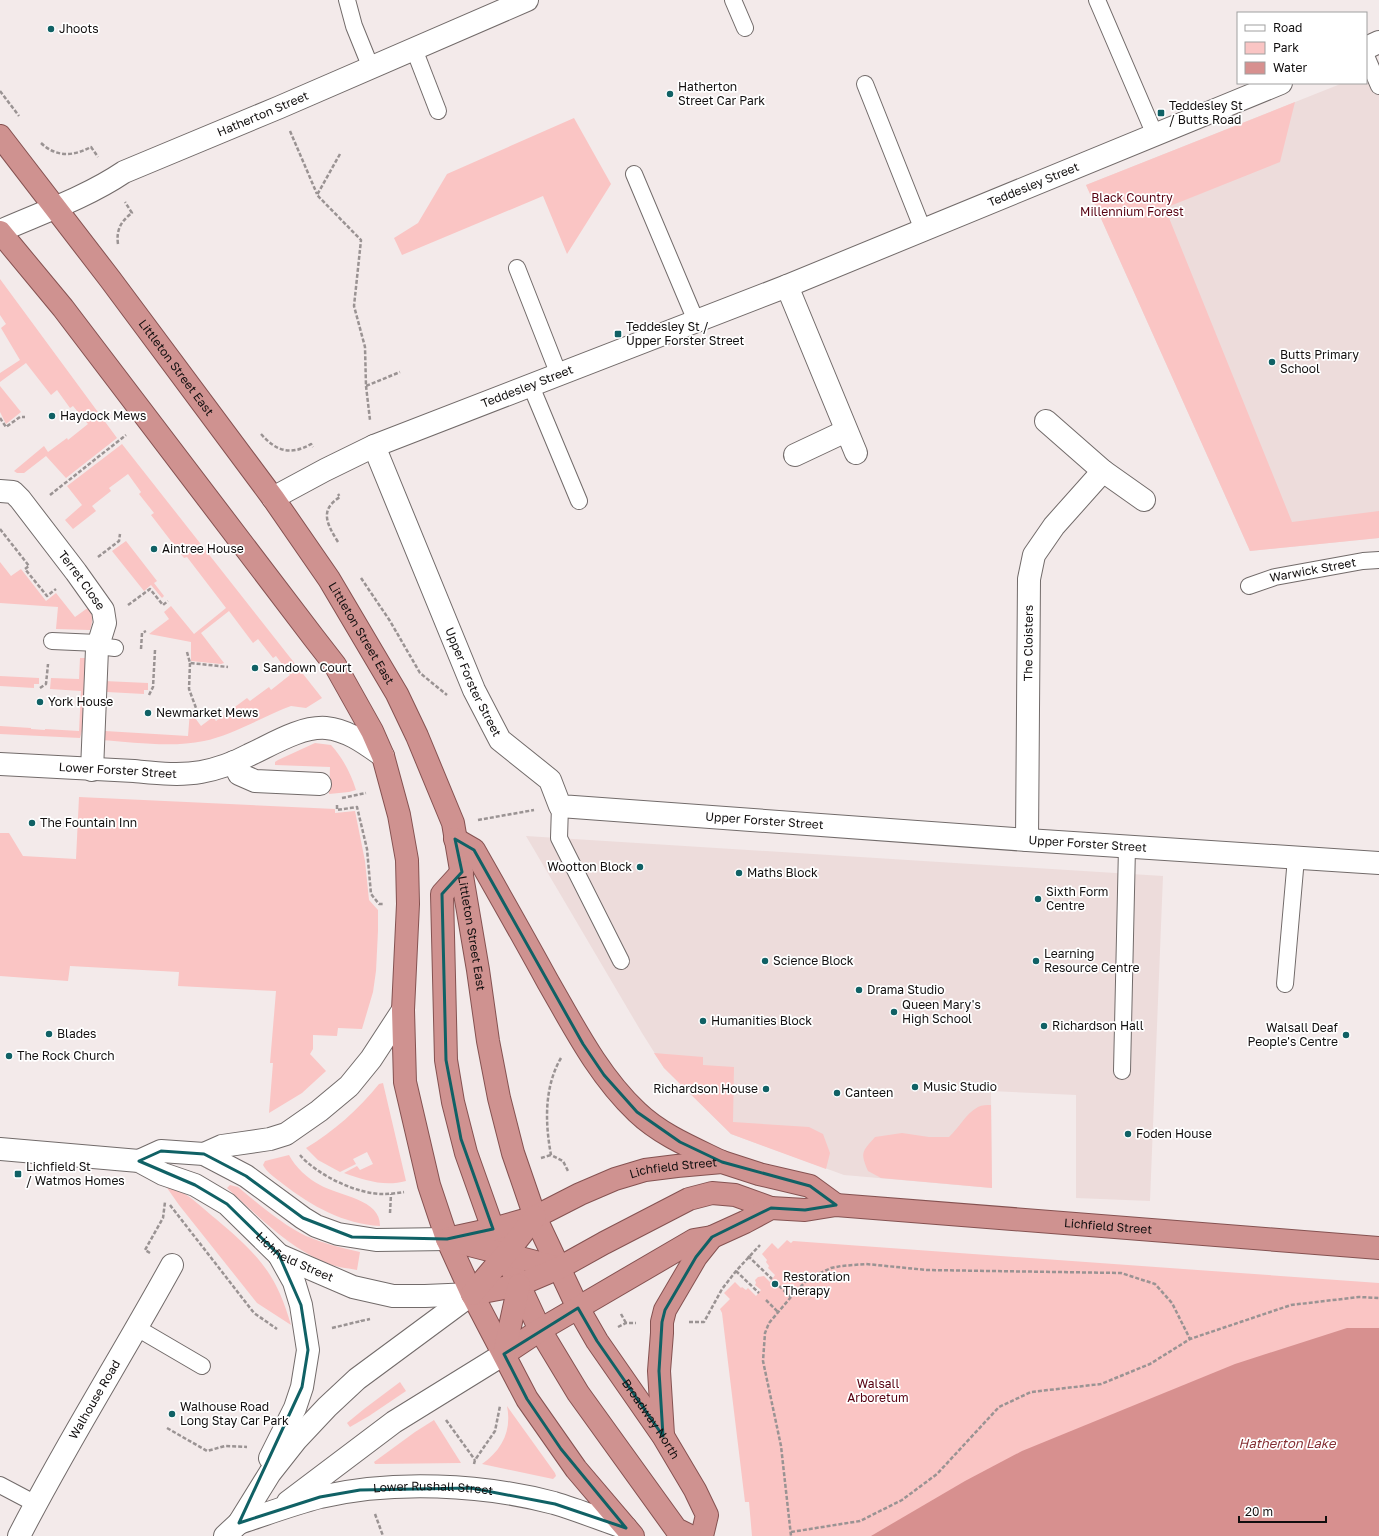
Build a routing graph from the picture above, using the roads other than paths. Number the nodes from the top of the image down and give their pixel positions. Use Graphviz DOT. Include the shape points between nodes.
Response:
graph roads {
  1 [pos="347,0"];
  2 [pos="527,0"];
  3 [pos="733,0"];
  4 [pos="1097,0"];
  5 [pos="745,28"];
  6 [pos="1379,42"];
  7 [pos="1367,48"];
  8 [pos="414,49"];
  9 [pos="1367,58"];
  10 [pos="371,68"];
  11 [pos="865,84"];
  12 [pos="1279,84"];
  13 [pos="1379,86"];
  14 [pos="438,111"];
  15 [pos="1155,135"];
  16 [pos="0,136"];
  17 [pos="634,174"];
  18 [pos="56,207"];
  19 [pos="923,230"];
  20 [pos="0,231"];
  21 [pos="517,268"];
  22 [pos="787,286"];
  23 [pos="696,321"];
  24 [pos="559,375"];
  25 [pos="531,386"];
  26 [pos="1046,421"];
  27 [pos="846,432"];
  28 [pos="374,446"];
  29 [pos="856,453"];
  30 [pos="795,455"];
  31 [pos="1103,471"];
  32 [pos="0,491"];
  33 [pos="273,498"];
  34 [pos="579,500"];
  35 [pos="1144,500"];
  36 [pos="1379,560"];
  37 [pos="1249,586"];
  38 [pos="52,641"];
  39 [pos="102,644"];
  40 [pos="383,756"];
  41 [pos="234,762"];
  42 [pos="0,764"];
  43 [pos="92,770"];
  44 [pos="320,784"];
  45 [pos="560,806"];
  46 [pos="455,838"];
  47 [pos="1027,840"];
  48 [pos="1127,847"];
  49 [pos="1296,858"];
  50 [pos="1379,863"];
  51 [pos="462,872"];
  52 [pos="620,961"];
  53 [pos="1285,984"];
  54 [pos="404,1010"];
  55 [pos="1122,1070"];
  56 [pos="0,1149"];
  57 [pos="204,1154"];
  58 [pos="138,1161"];
  59 [pos="722,1162"];
  60 [pos="836,1205"];
  61 [pos="771,1208"];
  62 [pos="534,1216"];
  63 [pos="493,1228"];
  64 [pos="712,1237"];
  65 [pos="447,1239"];
  66 [pos="1379,1248"];
  67 [pos="279,1255"];
  68 [pos="505,1255"];
  69 [pos="172,1265"];
  70 [pos="559,1268"];
  71 [pos="518,1285"];
  72 [pos="472,1294"];
  73 [pos="578,1308"];
  74 [pos="137,1328"];
  75 [pos="540,1330"];
  76 [pos="504,1354"];
  77 [pos="202,1366"];
  78 [pos="663,1436"];
  79 [pos="0,1485"];
  80 [pos="36,1504"];
  81 [pos="232,1529"];
  82 [pos="629,1532"];
  83 [pos="19,1536"];
  84 [pos="690,1536"];
  85 [pos="702,1536"];
  1 -- 10 [label="lane" via="354,26"];
  2 -- 8 [label="street, Hatherton Street"];
  3 -- 5 [label="lane"];
  4 -- 15 [label="lane"];
  6 -- 7 [label="street"];
  8 -- 10 [label="street, Hatherton Street"];
  8 -- 14 [label="lane"];
  9 -- 13 [label="lane"];
  10 -- 18 [label="street, Hatherton Street" via="124,172"];
  11 -- 19 [label="lane"];
  12 -- 15 [label="street, Teddesley Street"];
  15 -- 19 [label="street, Teddesley Street"];
  16 -- 18 [label="highway, Littleton Street East"];
  17 -- 23 [label="lane"];
  18 -- 20 [label="street, Hatherton Street"];
  18 -- 33 [label="highway, Littleton Street East"];
  19 -- 22 [label="street, Teddesley Street"];
  20 -- 40 [label="highway" via="58,302 335,665"];
  21 -- 24 [label="lane"];
  22 -- 23 [label="street, Teddesley Street"];
  22 -- 27 [label="street"];
  23 -- 24 [label="street, Teddesley Street"];
  24 -- 25 [label="street, Teddesley Street"];
  25 -- 28 [label="street, Teddesley Street"];
  25 -- 34 [label="lane"];
  26 -- 31 [label="street"];
  27 -- 29 [label="street"];
  27 -- 30 [label="street"];
  28 -- 33 [label="street, Teddesley Street"];
  28 -- 45 [label="street, Upper Forster Street" via="474,690 500,740 550,780"];
  31 -- 35 [label="street"];
  31 -- 47 [label="street, The Cloisters" via="1054,526 1034,555 1028,579"];
  32 -- 39 [label="street, Terret Close" via="13,492 20,499 94,596 103,610"];
  33 -- 46 [label="highway, Littleton Street East" via="329,579 397,694 453,822"];
  36 -- 37 [label="lane, Warwick Street" via="1274,576"];
  38 -- 39 [label="lane"];
  39 -- 43 [label="street, Terret Close"];
  40 -- 41 [label="street, Lower Forster Street" via="354,737 326,728 297,734"];
  40 -- 54 [label="highway" via="399,815 407,860"];
  41 -- 43 [label="street, Lower Forster Street" via="210,770 184,774"];
  41 -- 44 [label="street" via="239,774 255,781"];
  42 -- 43 [label="street, Lower Forster Street"];
  45 -- 47 [label="street, Upper Forster Street"];
  45 -- 52 [label="lane" via="559,838"];
  46 -- 51 [label="highway, Littleton Street East"];
  46 -- 59 [label="highway" via="474,850 583,1044 604,1075 637,1112 665,1133"];
  47 -- 48 [label="street, Upper Forster Street"];
  48 -- 49 [label="street, Upper Forster Street"];
  48 -- 55 [label="lane"];
  49 -- 50 [label="street, Upper Forster Street"];
  49 -- 53 [label="lane"];
  51 -- 62 [label="highway, Littleton Street East" via="499,1098 513,1153"];
  51 -- 63 [label="highway" via="442,894 446,1060 461,1139"];
  54 -- 57 [label="street" via="350,1086 319,1111 286,1134 222,1146"];
  54 -- 65 [label="highway" via="405,1082 429,1185"];
  56 -- 58 [label="street, Lichfield Street"];
  57 -- 58 [label="street, Lichfield Street" via="161,1151"];
  57 -- 65 [label="street, Lichfield Street" via="246,1176 316,1226 338,1234 376,1240"];
  58 -- 67 [label="street, Lichfield Street" via="163,1174 195,1185 227,1204"];
  59 -- 60 [label="highway, Lichfield Street" via="758,1174 810,1186"];
  59 -- 62 [label="highway, Lichfield Street" via="645,1170 615,1179"];
  60 -- 61 [label="highway, Lichfield Street" via="805,1210"];
  60 -- 66 [label="highway, Lichfield Street"];
  61 -- 64 [label="highway"];
  61 -- 70 [label="highway, Lichfield Street" via="735,1195 712,1193 689,1199"];
  62 -- 63 [label="highway, Lichfield Street"];
  62 -- 68 [label="highway"];
  62 -- 70 [label="highway, Littleton Street East"];
  63 -- 65 [label="highway, Lichfield Street"];
  63 -- 68 [label="highway"];
  64 -- 73 [label="highway" via="694,1240"];
  64 -- 78 [label="highway" via="696,1257 665,1310 662,1322 659,1371"];
  65 -- 68 [label="highway"];
  65 -- 72 [label="highway"];
  67 -- 72 [label="street, Lichfield Street" via="353,1287 393,1296"];
  67 -- 81 [label="street" via="294,1282 307,1334 308,1350 302,1387 295,1408 268,1463"];
  68 -- 70 [label="highway"];
  68 -- 71 [label="highway"];
  68 -- 72 [label="highway"];
  69 -- 74 [label="street, Walhouse Road"];
  70 -- 71 [label="highway, Lichfield Street"];
  70 -- 73 [label="highway, Broadway North"];
  71 -- 72 [label="highway, Lichfield Street"];
  71 -- 75 [label="highway"];
  71 -- 76 [label="highway"];
  72 -- 76 [label="highway"];
  72 -- 81 [label="street" via="357,1379 327,1407 270,1473"];
  73 -- 75 [label="highway"];
  73 -- 78 [label="highway, Broadway North"];
  74 -- 77 [label="lane"];
  74 -- 80 [label="street, Walhouse Road"];
  75 -- 76 [label="highway"];
  75 -- 84 [label="highway" via="578,1393 676,1529"];
  76 -- 81 [label="street" via="394,1422 285,1504"];
  76 -- 82 [label="highway" via="527,1399 562,1449"];
  78 -- 85 [label="highway, Broadway North" via="707,1515"];
  79 -- 80 [label="lane"];
  80 -- 83 [label="street, Walhouse Road"];
  81 -- 82 [label="street, Lower Rushall Street" via="320,1498 360,1490 399,1487 471,1488 513,1494 555,1504"];
}
